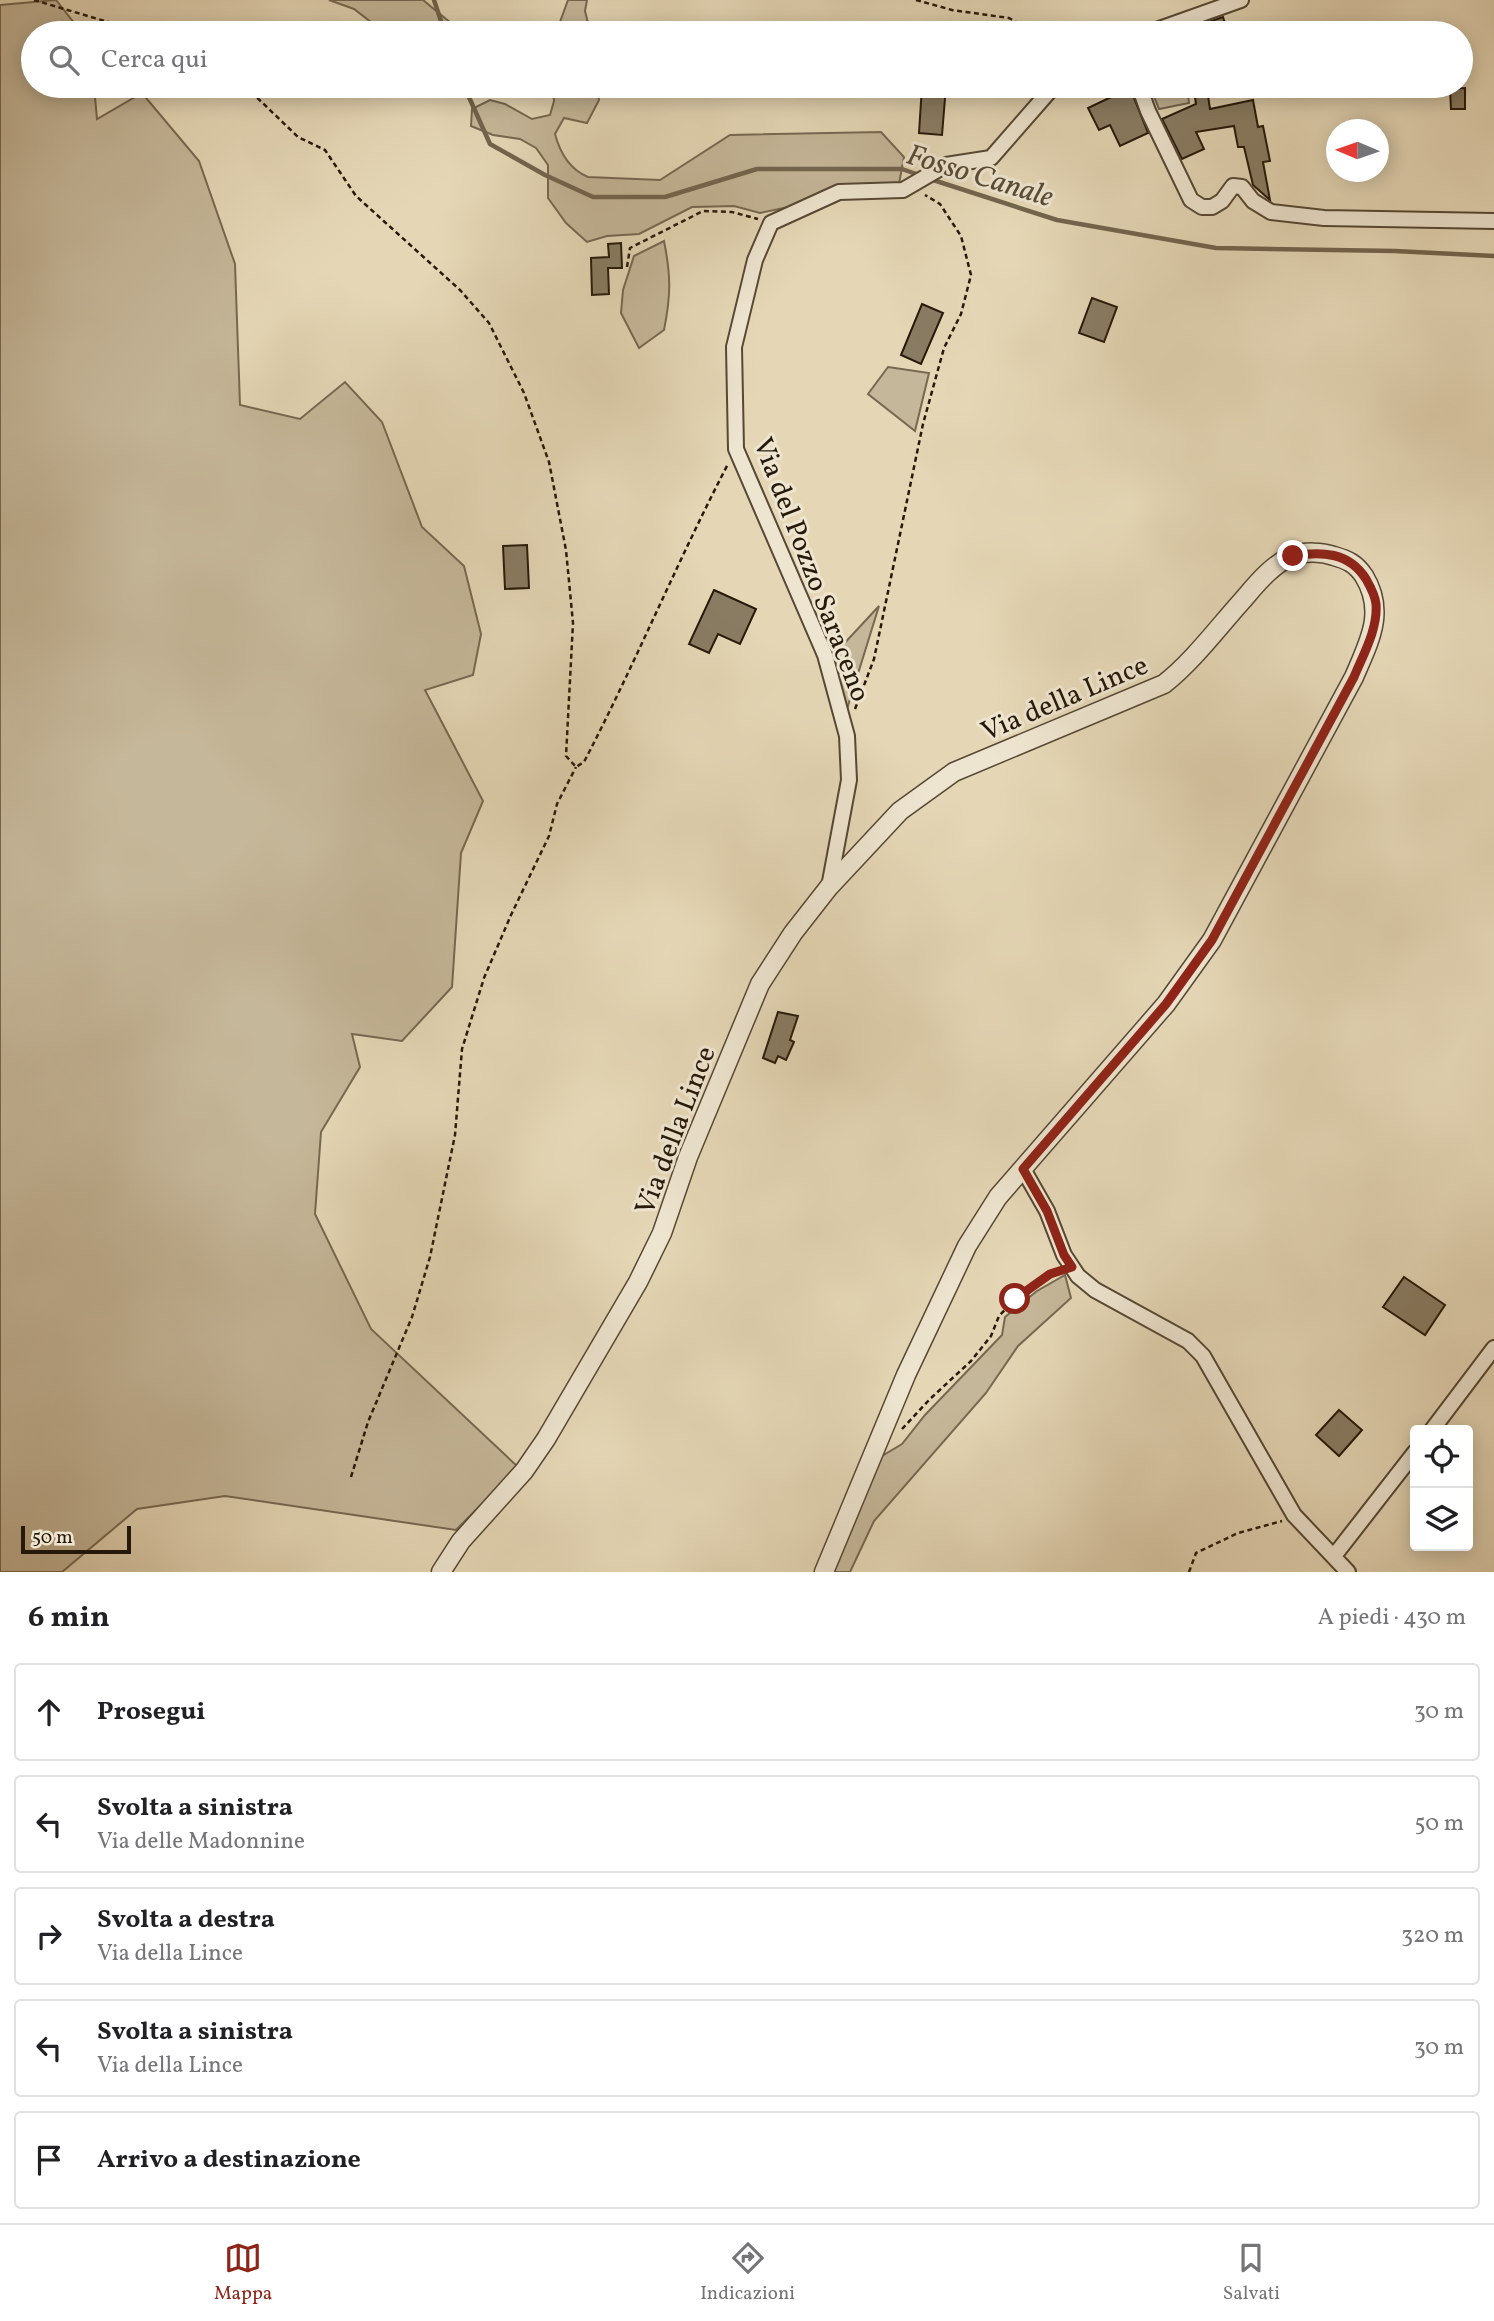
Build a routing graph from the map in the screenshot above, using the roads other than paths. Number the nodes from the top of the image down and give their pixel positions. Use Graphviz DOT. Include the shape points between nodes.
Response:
graph roads {
  1 [pos="1241,0"];
  2 [pos="1225,3"];
  3 [pos="1179,21"];
  4 [pos="1044,98"];
  5 [pos="1143,98"];
  6 [pos="1494,221"];
  7 [pos="829,887"];
  8 [pos="1023,1169"];
  9 [pos="1494,1348"];
  10 [pos="1436,1425"];
  11 [pos="1410,1458"];
  12 [pos="1334,1556"];
  13 [pos="441,1572"];
  14 [pos="824,1572"];
  15 [pos="1348,1572"];
  1 -- 2 [label="street"];
  2 -- 3 [label="street"];
  4 -- 7 [label="street, Via del Pozzo Saraceno" via="991,158 946,165 903,190 839,192 771,223 755,260 734,347 736,449 825,655 848,736 849,780"];
  5 -- 6 [label="street" via="1191,200 1202,207 1222,201 1233,186 1242,187 1271,212 1324,218"];
  7 -- 8 [label="street, Via della Lince" via="900,811 954,772 1164,684 1276,566 1293,556 1326,553 1358,566 1376,605 1371,637 1354,677 1212,940 1166,1004"];
  7 -- 13 [label="street, Via della Lince" via="760,985 688,1157 662,1233 638,1282 546,1439 524,1471 461,1541"];
  8 -- 12 [label="street" via="1078,1276 1188,1341 1203,1356 1294,1515"];
  8 -- 14 [label="street, Via della Lince" via="998,1197 967,1246 906,1375"];
  9 -- 10 [label="street"];
  11 -- 12 [label="street"];
  12 -- 15 [label="street"];
}
